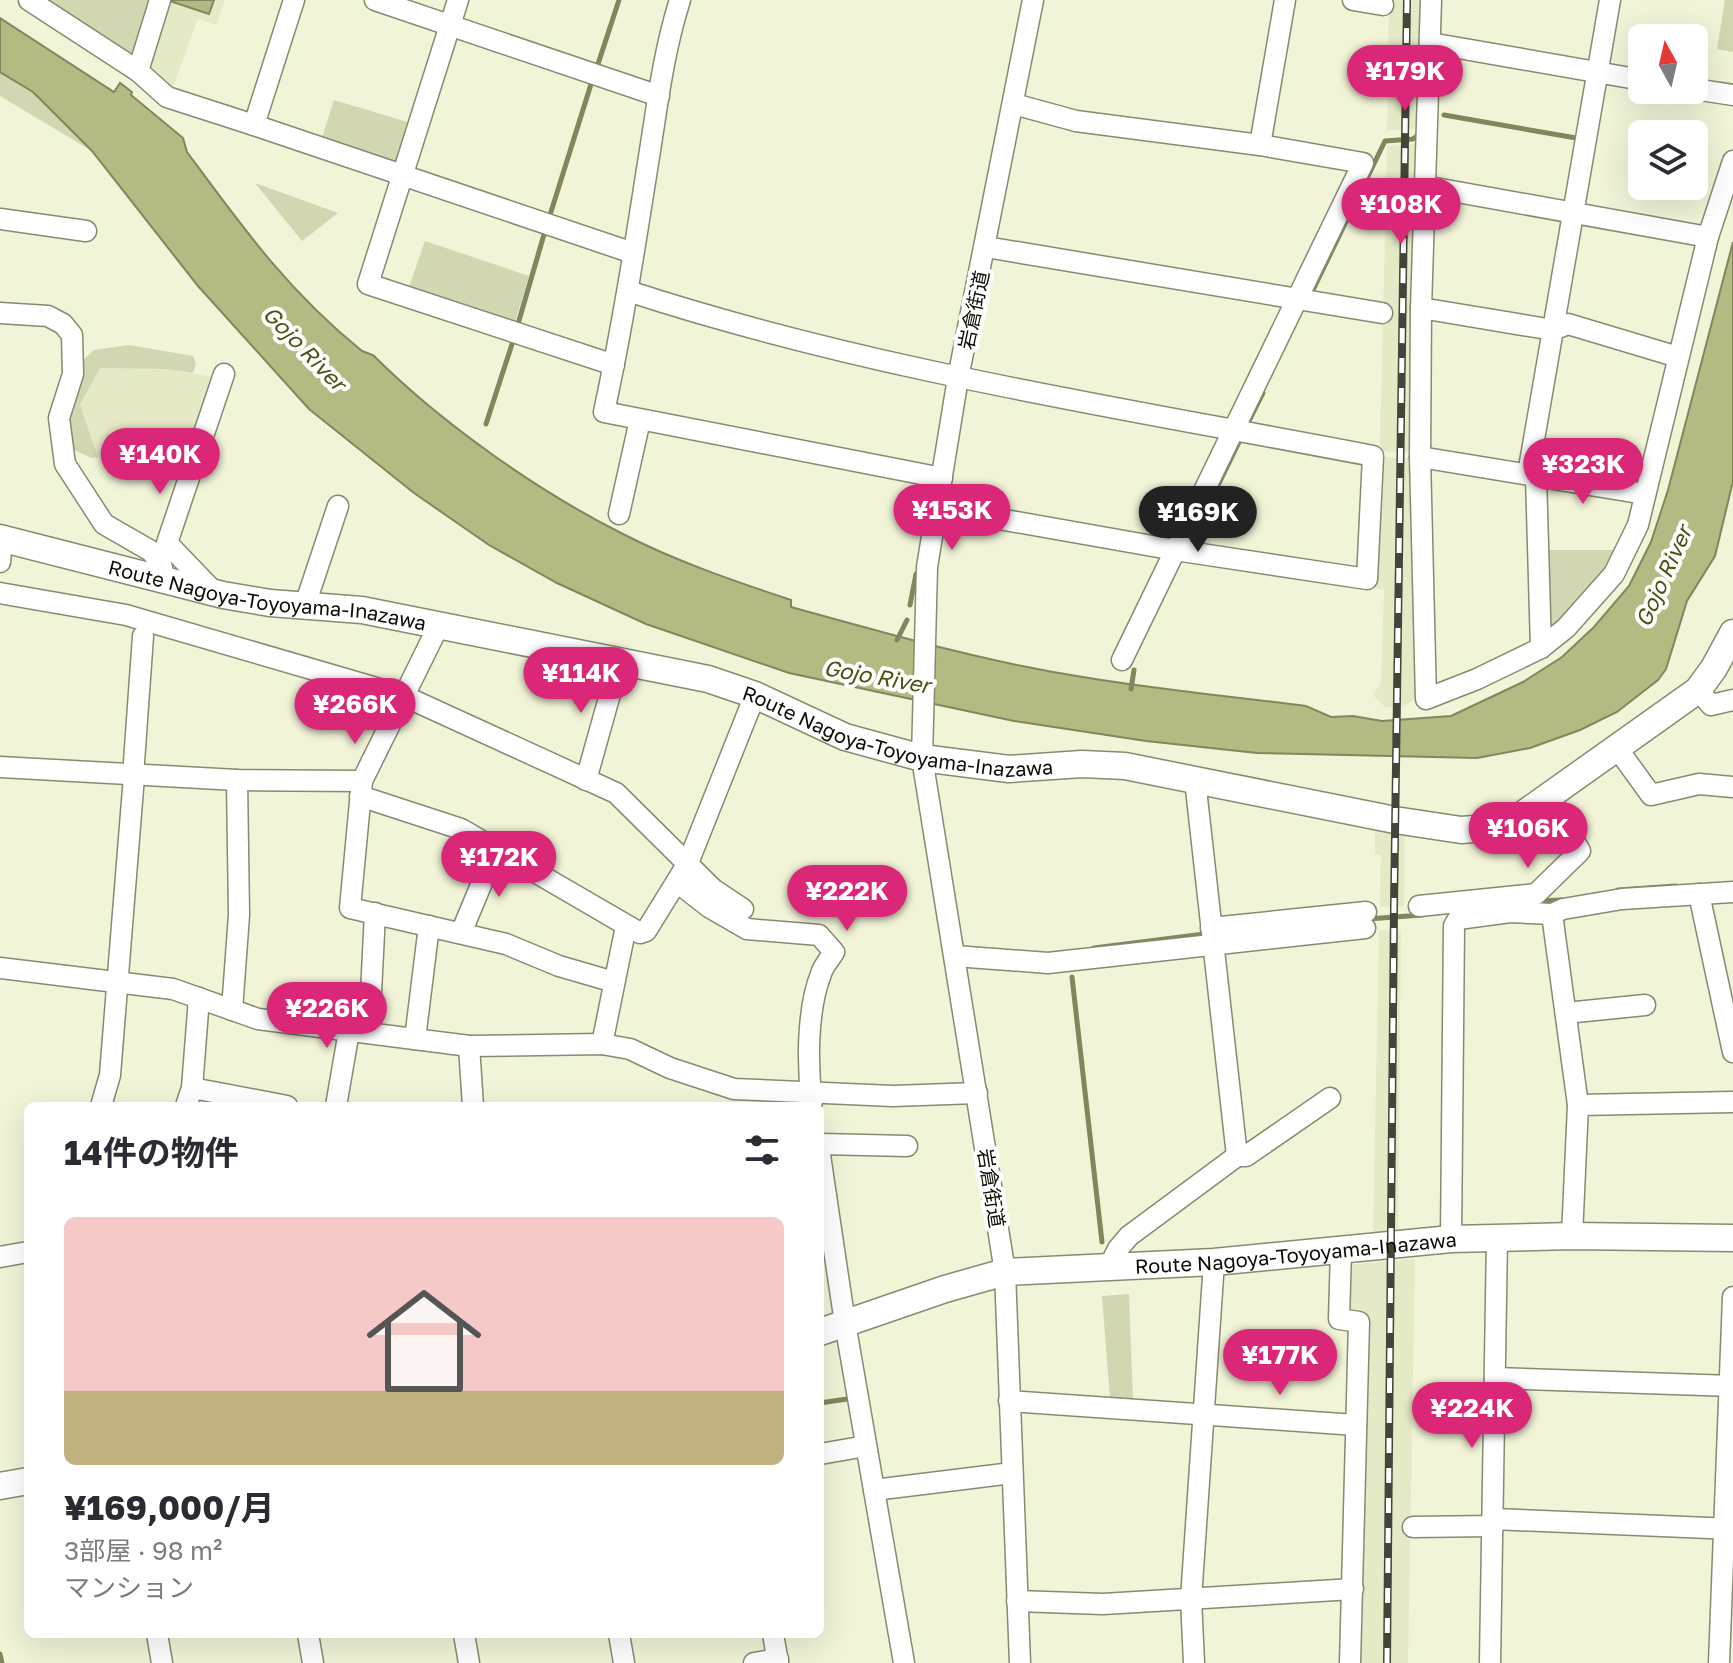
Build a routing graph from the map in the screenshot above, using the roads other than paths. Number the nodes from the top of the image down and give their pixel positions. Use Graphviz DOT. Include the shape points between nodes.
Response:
graph roads {
  1 [pos="29,0"];
  2 [pos="160,0"];
  3 [pos="294,0"];
  4 [pos="375,0"];
  5 [pos="458,0"];
  6 [pos="680,0"];
  7 [pos="1033,0"];
  8 [pos="1285,0"];
  9 [pos="1353,0"];
  10 [pos="1431,0"];
  11 [pos="1610,0"];
  12 [pos="1383,5"];
  13 [pos="451,26"];
  14 [pos="1430,43"];
  15 [pos="138,71"];
  16 [pos="1597,72"];
  17 [pos="1628,78"];
  18 [pos="1708,91"];
  19 [pos="1733,95"];
  20 [pos="659,96"];
  21 [pos="1014,104"];
  22 [pos="254,125"];
  23 [pos="1260,145"];
  24 [pos="1733,161"];
  25 [pos="401,176"];
  26 [pos="1424,186"];
  27 [pos="1573,212"];
  28 [pos="0,219"];
  29 [pos="86,231"];
  30 [pos="1708,237"];
  31 [pos="986,247"];
  32 [pos="633,253"];
  33 [pos="628,291"];
  34 [pos="1298,299"];
  35 [pos="1421,308"];
  36 [pos="0,313"];
  37 [pos="1382,313"];
  38 [pos="1553,330"];
  39 [pos="1678,357"];
  40 [pos="614,365"];
  41 [pos="224,374"];
  42 [pos="958,378"];
  43 [pos="640,420"];
  44 [pos="1234,429"];
  45 [pos="1420,457"];
  46 [pos="1532,475"];
  47 [pos="942,478"];
  48 [pos="1645,494"];
  49 [pos="338,506"];
  50 [pos="937,508"];
  51 [pos="619,514"];
  52 [pos="1,546"];
  53 [pos="1175,550"];
  54 [pos="165,580"];
  55 [pos="0,593"];
  56 [pos="215,593"];
  57 [pos="305,605"];
  58 [pos="439,625"];
  59 [pos="1733,633"];
  60 [pos="143,636"];
  61 [pos="1541,648"];
  62 [pos="1122,660"];
  63 [pos="619,662"];
  64 [pos="1698,690"];
  65 [pos="755,695"];
  66 [pos="1733,700"];
  67 [pos="401,701"];
  68 [pos="1617,748"];
  69 [pos="922,758"];
  70 [pos="0,767"];
  71 [pos="134,776"];
  72 [pos="237,780"];
  73 [pos="586,780"];
  74 [pos="1195,780"];
  75 [pos="1733,787"];
  76 [pos="361,788"];
  77 [pos="1549,797"];
  78 [pos="496,849"];
  79 [pos="688,863"];
  80 [pos="677,882"];
  81 [pos="1733,892"];
  82 [pos="1699,894"];
  83 [pos="1419,906"];
  84 [pos="743,909"];
  85 [pos="375,913"];
  86 [pos="1552,914"];
  87 [pos="1365,920"];
  88 [pos="429,926"];
  89 [pos="626,926"];
  90 [pos="461,933"];
  91 [pos="1212,936"];
  92 [pos="955,956"];
  93 [pos="0,968"];
  94 [pos="1724,968"];
  95 [pos="119,982"];
  96 [pos="614,982"];
  97 [pos="199,998"];
  98 [pos="1645,1005"];
  99 [pos="232,1010"];
  100 [pos="1566,1013"];
  101 [pos="359,1032"];
  102 [pos="415,1039"];
  103 [pos="602,1044"];
  104 [pos="469,1046"];
  105 [pos="1733,1052"];
  106 [pos="977,1093"];
  107 [pos="189,1097"];
  108 [pos="1330,1098"];
  109 [pos="812,1099"];
  110 [pos="102,1102"];
  111 [pos="243,1102"];
  112 [pos="337,1102"];
  113 [pos="473,1102"];
  114 [pos="1733,1102"];
  115 [pos="1578,1105"];
  116 [pos="824,1144"];
  117 [pos="907,1146"];
  118 [pos="1237,1156"];
  119 [pos="824,1203"];
  120 [pos="1572,1236"];
  121 [pos="1497,1238"];
  122 [pos="1733,1238"];
  123 [pos="1451,1239"];
  124 [pos="1341,1250"];
  125 [pos="24,1253"];
  126 [pos="0,1257"];
  127 [pos="1214,1262"];
  128 [pos="1108,1269"];
  129 [pos="1005,1272"];
  130 [pos="1733,1297"];
  131 [pos="845,1323"];
  132 [pos="824,1331"];
  133 [pos="1495,1378"];
  134 [pos="1731,1386"];
  135 [pos="1009,1401"];
  136 [pos="1202,1414"];
  137 [pos="1356,1425"];
  138 [pos="866,1446"];
  139 [pos="824,1453"];
  140 [pos="1012,1473"];
  141 [pos="24,1482"];
  142 [pos="0,1486"];
  143 [pos="874,1490"];
  144 [pos="1493,1522"];
  145 [pos="1413,1527"];
  146 [pos="1728,1529"];
  147 [pos="1353,1589"];
  148 [pos="1191,1599"];
  149 [pos="1017,1601"];
  150 [pos="158,1638"];
  151 [pos="309,1638"];
  152 [pos="465,1638"];
  153 [pos="620,1638"];
  154 [pos="774,1638"];
  155 [pos="778,1661"];
  156 [pos="162,1663"];
  157 [pos="313,1663"];
  158 [pos="469,1663"];
  159 [pos="624,1663"];
  160 [pos="754,1663"];
  161 [pos="904,1663"];
  162 [pos="1020,1663"];
  163 [pos="1194,1663"];
  164 [pos="1350,1663"];
  165 [pos="1490,1663"];
  166 [pos="1719,1663"];
  1 -- 15 [label="street"];
  2 -- 15 [label="street"];
  3 -- 22 [label="street"];
  4 -- 13 [label="street"];
  5 -- 13 [label="street"];
  6 -- 20 [label="street"];
  7 -- 21 [label="street, 岩倉街道"];
  8 -- 23 [label="street"];
  9 -- 12 [label="street"];
  10 -- 14 [label="street"];
  11 -- 16 [label="street"];
  13 -- 20 [label="street"];
  13 -- 25 [label="street"];
  14 -- 16 [label="street"];
  14 -- 26 [label="street"];
  15 -- 22 [label="street" via="167,97"];
  16 -- 17 [label="street"];
  16 -- 27 [label="street"];
  18 -- 19 [label="street"];
  20 -- 32 [label="street"];
  21 -- 23 [label="street" via="1076,121"];
  21 -- 31 [label="street, 岩倉街道"];
  22 -- 25 [label="street"];
  23 -- 34 [label="street" via="1363,163"];
  24 -- 30 [label="street"];
  25 -- 32 [label="street"];
  25 -- 40 [label="street" via="368,284"];
  26 -- 27 [label="street"];
  26 -- 35 [label="street"];
  27 -- 30 [label="street"];
  27 -- 38 [label="street"];
  28 -- 29 [label="street"];
  30 -- 39 [label="street"];
  31 -- 34 [label="street"];
  31 -- 42 [label="street, 岩倉街道"];
  32 -- 33 [label="street"];
  33 -- 40 [label="street"];
  33 -- 42 [label="street" via="707,317"];
  34 -- 37 [label="street"];
  34 -- 44 [label="street"];
  35 -- 38 [label="street"];
  35 -- 45 [label="street"];
  36 -- 54 [label="street" via="48,316 72,335 73,374 59,418 65,464 104,524 151,551"];
  38 -- 39 [label="street" via="1568,324"];
  38 -- 46 [label="street"];
  39 -- 48 [label="street"];
  40 -- 43 [label="street" via="604,412"];
  41 -- 56 [label="street" via="167,543"];
  42 -- 44 [label="street"];
  42 -- 47 [label="street, 岩倉街道"];
  43 -- 47 [label="street"];
  43 -- 51 [label="street"];
  44 -- 53 [label="street"];
  44 -- 53 [label="street" via="1373,456 1367,579"];
  45 -- 46 [label="street"];
  45 -- 61 [label="street" via="1426,699"];
  46 -- 48 [label="street"];
  46 -- 61 [label="street"];
  47 -- 50 [label="street, 岩倉街道"];
  48 -- 61 [label="street" via="1638,525 1614,574"];
  49 -- 57 [label="street"];
  50 -- 53 [label="street"];
  50 -- 69 [label="street, 岩倉街道" via="927,567"];
  52 -- 54 [label="main road, Route Nagoya-Toyoyama-Inazawa"];
  53 -- 62 [label="street"];
  54 -- 56 [label="main road, Route Nagoya-Toyoyama-Inazawa"];
  55 -- 67 [label="street" via="126,615"];
  56 -- 57 [label="main road, Route Nagoya-Toyoyama-Inazawa"];
  57 -- 58 [label="main road, Route Nagoya-Toyoyama-Inazawa"];
  58 -- 63 [label="main road, Route Nagoya-Toyoyama-Inazawa"];
  58 -- 67 [label="street"];
  59 -- 64 [label="main road, Route Nagoya-Toyoyama-Inazawa"];
  60 -- 71 [label="street"];
  63 -- 65 [label="main road, Route Nagoya-Toyoyama-Inazawa" via="708,679"];
  63 -- 73 [label="street"];
  64 -- 66 [label="street" via="1711,705"];
  64 -- 68 [label="main road, Route Nagoya-Toyoyama-Inazawa"];
  65 -- 69 [label="main road, Route Nagoya-Toyoyama-Inazawa" via="845,737"];
  65 -- 79 [label="street"];
  67 -- 73 [label="street"];
  67 -- 76 [label="street"];
  68 -- 75 [label="street" via="1651,795 1699,784"];
  68 -- 77 [label="main road, Route Nagoya-Toyoyama-Inazawa"];
  69 -- 74 [label="main road, Route Nagoya-Toyoyama-Inazawa" via="1009,769 1125,766"];
  69 -- 92 [label="street, 岩倉街道"];
  70 -- 71 [label="street"];
  71 -- 72 [label="street"];
  71 -- 95 [label="street"];
  72 -- 76 [label="street"];
  72 -- 99 [label="street" via="239,915"];
  73 -- 79 [label="street" via="616,793"];
  74 -- 77 [label="main road, Route Nagoya-Toyoyama-Inazawa" via="1461,830 1518,818"];
  74 -- 91 [label="street"];
  76 -- 78 [label="street"];
  76 -- 85 [label="street" via="350,908"];
  77 -- 83 [label="street" via="1580,851 1536,894"];
  78 -- 89 [label="street"];
  78 -- 90 [label="street"];
  79 -- 80 [label="street"];
  79 -- 84 [label="street"];
  80 -- 89 [label="street" via="646,931"];
  80 -- 109 [label="street" via="747,929 819,935 834,952 821,972 813,1008"];
  81 -- 82 [label="street"];
  82 -- 86 [label="street" via="1622,899"];
  82 -- 94 [label="street"];
  85 -- 88 [label="street"];
  85 -- 101 [label="street"];
  86 -- 100 [label="street"];
  86 -- 123 [label="street" via="1497,913 1458,919 1454,926"];
  87 -- 91 [label="street"];
  88 -- 90 [label="street"];
  88 -- 102 [label="street"];
  89 -- 96 [label="street"];
  90 -- 96 [label="street"];
  91 -- 92 [label="street" via="1048,963"];
  91 -- 118 [label="street"];
  92 -- 106 [label="street, 岩倉街道"];
  93 -- 95 [label="street"];
  94 -- 105 [label="street"];
  95 -- 97 [label="street"];
  95 -- 110 [label="street" via="110,1075"];
  96 -- 103 [label="street"];
  97 -- 99 [label="street"];
  97 -- 107 [label="street"];
  98 -- 100 [label="street"];
  99 -- 101 [label="street" via="258,1019"];
  100 -- 115 [label="street"];
  101 -- 102 [label="street"];
  101 -- 112 [label="street"];
  102 -- 104 [label="street"];
  103 -- 104 [label="street"];
  103 -- 109 [label="street" via="630,1049 734,1089"];
  104 -- 113 [label="street"];
  106 -- 109 [label="street"];
  106 -- 129 [label="street, 岩倉街道"];
  107 -- 111 [label="street"];
  108 -- 118 [label="street" via="1246,1156"];
  114 -- 115 [label="street"];
  115 -- 120 [label="street"];
  116 -- 117 [label="street"];
  118 -- 128 [label="street" via="1129,1236"];
  119 -- 131 [label="street"];
  120 -- 121 [label="main road, Route Nagoya-Toyoyama-Inazawa"];
  120 -- 122 [label="main road, Route Nagoya-Toyoyama-Inazawa"];
  121 -- 123 [label="main road, Route Nagoya-Toyoyama-Inazawa"];
  121 -- 133 [label="street"];
  123 -- 124 [label="main road, Route Nagoya-Toyoyama-Inazawa"];
  124 -- 127 [label="main road, Route Nagoya-Toyoyama-Inazawa"];
  124 -- 137 [label="street" via="1339,1319 1359,1322"];
  125 -- 126 [label="street"];
  127 -- 128 [label="main road, Route Nagoya-Toyoyama-Inazawa"];
  127 -- 136 [label="street"];
  128 -- 129 [label="main road, Route Nagoya-Toyoyama-Inazawa"];
  129 -- 131 [label="main road, Route Nagoya-Toyoyama-Inazawa"];
  129 -- 135 [label="street, 岩倉街道"];
  130 -- 134 [label="street"];
  131 -- 132 [label="main road, Route Nagoya-Toyoyama-Inazawa"];
  131 -- 138 [label="street"];
  133 -- 134 [label="street"];
  133 -- 144 [label="street"];
  134 -- 146 [label="street"];
  135 -- 136 [label="street"];
  135 -- 140 [label="street, 岩倉街道"];
  136 -- 137 [label="street"];
  136 -- 148 [label="street"];
  137 -- 147 [label="street"];
  138 -- 139 [label="street"];
  138 -- 143 [label="street"];
  140 -- 143 [label="street"];
  140 -- 149 [label="street, 岩倉街道"];
  141 -- 142 [label="main road"];
  143 -- 161 [label="street"];
  144 -- 145 [label="street"];
  144 -- 146 [label="street"];
  144 -- 165 [label="street"];
  146 -- 166 [label="street"];
  147 -- 148 [label="street"];
  147 -- 164 [label="street"];
  148 -- 149 [label="street"];
  148 -- 163 [label="street"];
  149 -- 162 [label="street, 岩倉街道"];
  150 -- 156 [label="street"];
  151 -- 157 [label="street"];
  152 -- 158 [label="street"];
  153 -- 159 [label="street"];
  154 -- 155 [label="street"];
  155 -- 160 [label="street"];
}
